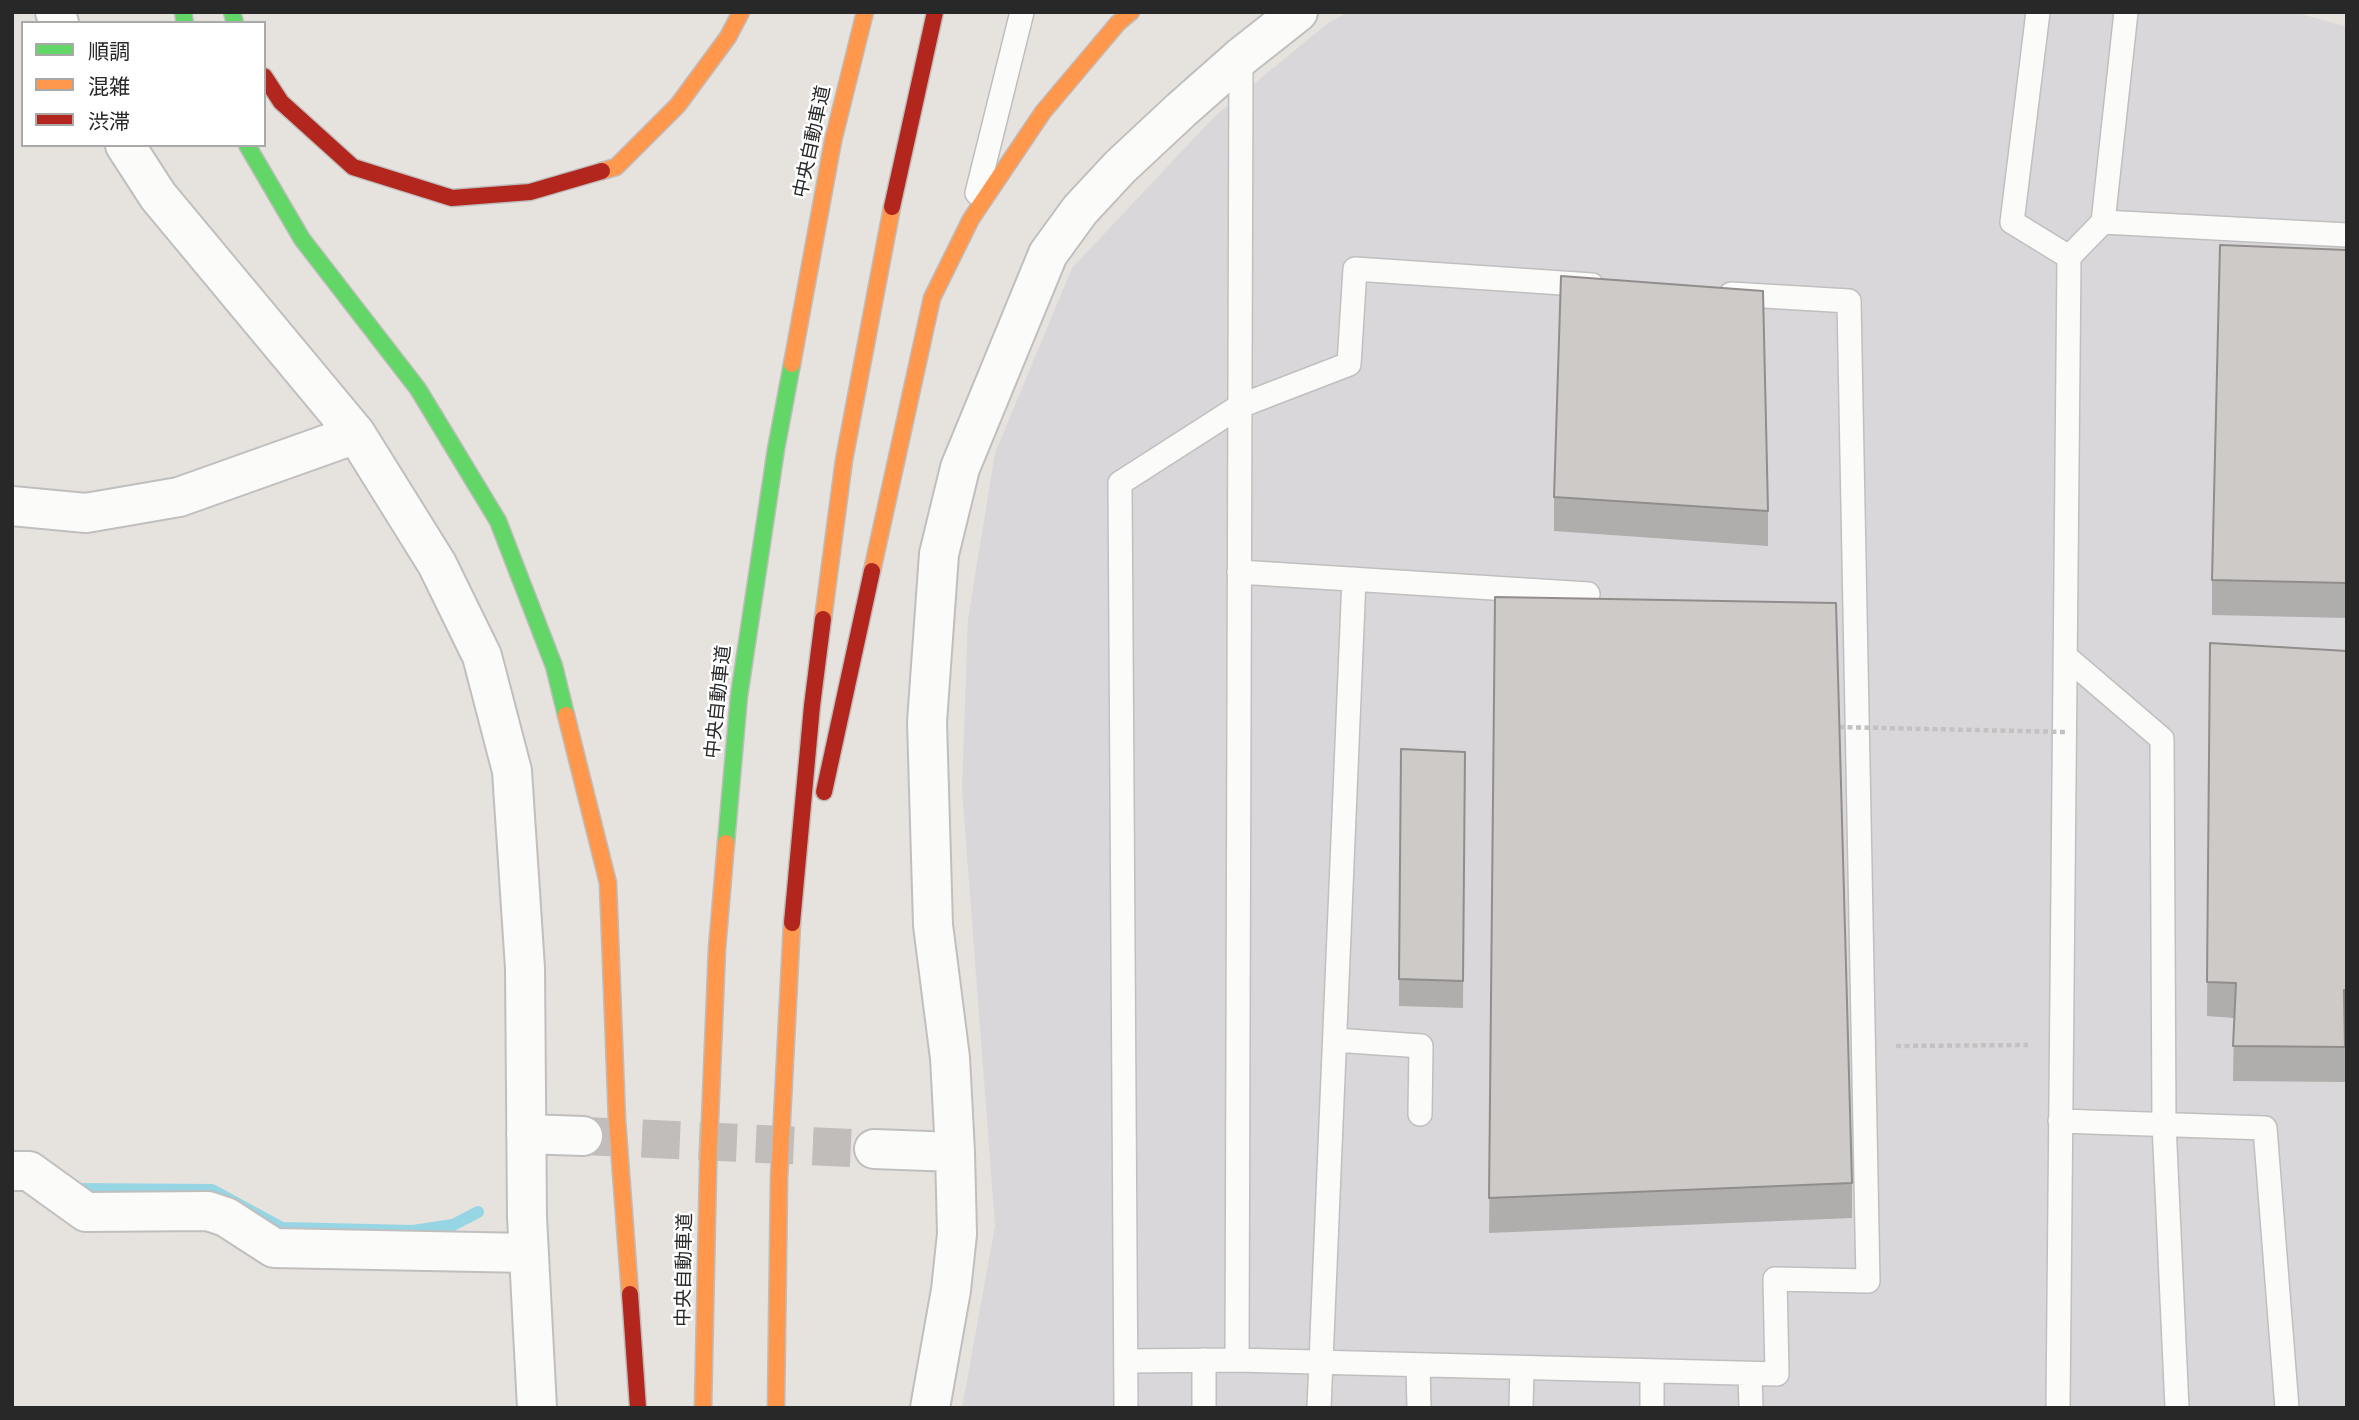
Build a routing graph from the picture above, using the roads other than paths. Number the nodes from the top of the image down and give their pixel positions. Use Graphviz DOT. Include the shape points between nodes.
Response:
graph roads {
  1 [pos="741,12"];
  2 [pos="865,12"];
  3 [pos="935,12"];
  4 [pos="1022,12"];
  5 [pos="1131,12"];
  6 [pos="1298,12"];
  7 [pos="2038,12"];
  8 [pos="2126,12"];
  9 [pos="1241,57"];
  10 [pos="266,79"];
  11 [pos="126,147"];
  12 [pos="248,147"];
  13 [pos="971,219"];
  14 [pos="2103,222"];
  15 [pos="2347,235"];
  16 [pos="2070,257"];
  17 [pos="1616,286"];
  18 [pos="1712,293"];
  19 [pos="1240,406"];
  20 [pos="356,434"];
  21 [pos="12,506"];
  22 [pos="1239,572"];
  23 [pos="1354,579"];
  24 [pos="1588,594"];
  25 [pos="2065,656"];
  26 [pos="789,955"];
  27 [pos="1335,1040"];
  28 [pos="1420,1114"];
  29 [pos="2060,1121"];
  30 [pos="2164,1125"];
  31 [pos="526,1134"];
  32 [pos="583,1136"];
  33 [pos="874,1149"];
  34 [pos="955,1152"];
  35 [pos="12,1171"];
  36 [pos="529,1253"];
  37 [pos="1204,1360"];
  38 [pos="1237,1360"];
  39 [pos="1126,1361"];
  40 [pos="1320,1362"];
  41 [pos="1418,1365"];
  42 [pos="1522,1367"];
  43 [pos="1652,1371"];
  44 [pos="1750,1374"];
  45 [pos="537,1408"];
  46 [pos="638,1408"];
  47 [pos="703,1408"];
  48 [pos="776,1408"];
  49 [pos="930,1408"];
  50 [pos="1126,1408"];
  51 [pos="1204,1408"];
  52 [pos="1320,1408"];
  53 [pos="1419,1408"];
  54 [pos="1521,1408"];
  55 [pos="1651,1408"];
  56 [pos="1751,1408"];
  57 [pos="2057,1408"];
  58 [pos="2177,1408"];
  59 [pos="2287,1408"];
  1 -- 10 [label="highway" via="678,105 616,167 530,192 452,198 352,167 281,102"];
  2 -- 47 [label="highway, 中央自動車道" via="833,141 776,449 739,696 717,949"];
  3 -- 26 [label="highway" via="902,153 844,460 812,706"];
  4 -- 13 [label="lane"];
  5 -- 13 [label="highway" via="1042,112"];
  6 -- 9 [label="street"];
  7 -- 16 [label="lane" via="2012,222"];
  8 -- 14 [label="lane"];
  9 -- 19 [label="lane"];
  9 -- 34 [label="street" via="1120,167 1048,254 960,468 939,554 927,722 933,925 950,1058"];
  11 -- 20 [label="street" via="158,196"];
  12 -- 46 [label="highway" via="302,239 418,389 498,521 554,666 608,883 617,1120"];
  13 -- 26 [label="highway" via="932,298"];
  14 -- 15 [label="lane"];
  14 -- 16 [label="lane"];
  16 -- 25 [label="lane"];
  17 -- 19 [label="lane" via="1355,269 1349,364"];
  18 -- 44 [label="lane" via="1849,302 1868,1280 1775,1279 1777,1374"];
  19 -- 22 [label="lane"];
  19 -- 39 [label="lane" via="1120,483"];
  20 -- 21 [label="street" via="179,497 86,513"];
  20 -- 31 [label="street" via="437,564 482,656 512,771 525,968"];
  22 -- 23 [label="lane"];
  22 -- 38 [label="lane"];
  23 -- 24 [label="lane"];
  23 -- 27 [label="lane"];
  25 -- 29 [label="lane"];
  25 -- 30 [label="lane" via="2162,739"];
  26 -- 48 [label="highway" via="779,1178"];
  27 -- 28 [label="lane" via="1421,1046"];
  27 -- 40 [label="lane"];
  29 -- 30 [label="lane"];
  29 -- 57 [label="lane"];
  30 -- 58 [label="lane"];
  30 -- 59 [label="lane" via="2265,1128"];
  31 -- 32 [label="street"];
  31 -- 36 [label="street"];
  33 -- 34 [label="street"];
  34 -- 49 [label="street" via="957,1234"];
  35 -- 36 [label="street" via="29,1171 86,1212 208,1211 226,1217 274,1248"];
  36 -- 45 [label="street"];
  37 -- 38 [label="lane"];
  37 -- 39 [label="lane"];
  37 -- 51 [label="lane"];
  38 -- 40 [label="lane"];
  39 -- 50 [label="lane"];
  40 -- 41 [label="lane"];
  40 -- 52 [label="lane"];
  41 -- 42 [label="lane"];
  41 -- 53 [label="lane"];
  42 -- 43 [label="lane"];
  42 -- 54 [label="lane"];
  43 -- 44 [label="lane"];
  43 -- 55 [label="lane"];
  44 -- 56 [label="lane"];
}
